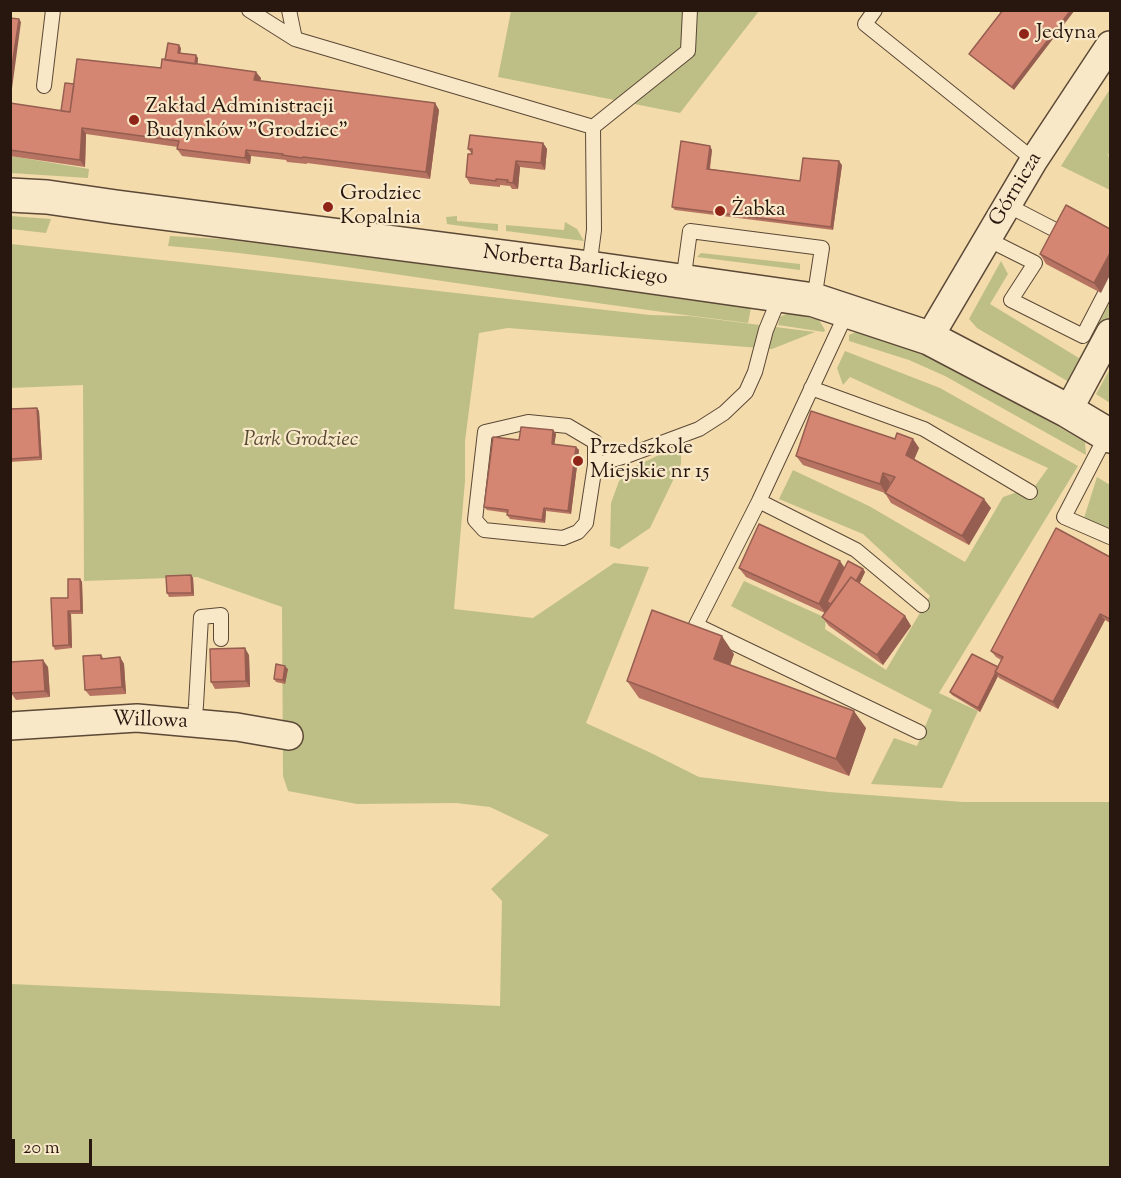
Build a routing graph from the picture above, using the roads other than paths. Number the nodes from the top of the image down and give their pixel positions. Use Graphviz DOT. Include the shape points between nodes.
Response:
graph roads {
  1 [pos="53,10"];
  2 [pos="249,10"];
  3 [pos="289,10"];
  4 [pos="690,10"];
  5 [pos="875,10"];
  6 [pos="295,39"];
  7 [pos="1110,45"];
  8 [pos="44,86"];
  9 [pos="593,127"];
  10 [pos="1034,160"];
  11 [pos="10,195"];
  12 [pos="1007,205"];
  13 [pos="1063,234"];
  14 [pos="987,239"];
  15 [pos="589,268"];
  16 [pos="683,282"];
  17 [pos="1110,284"];
  18 [pos="780,296"];
  19 [pos="814,300"];
  20 [pos="847,312"];
  21 [pos="1110,333"];
  22 [pos="929,338"];
  23 [pos="811,388"];
  24 [pos="1068,411"];
  25 [pos="1109,435"];
  26 [pos="595,465"];
  27 [pos="1030,492"];
  28 [pos="759,501"];
  29 [pos="1110,537"];
  30 [pos="922,604"];
  31 [pos="221,639"];
  32 [pos="194,723"];
  33 [pos="10,726"];
  34 [pos="919,732"];
  35 [pos="289,736"];
  1 -- 8 [label="lane"];
  2 -- 6 [label="lane"];
  3 -- 6 [label="lane"];
  4 -- 9 [label="lane" via="687,51"];
  5 -- 10 [label="lane" via="865,24"];
  6 -- 9 [label="lane"];
  7 -- 10 [label="street, Górnicza"];
  9 -- 15 [label="lane" via="594,230"];
  10 -- 12 [label="street, Górnicza"];
  11 -- 15 [label="street, Norberta Barlickiego"];
  12 -- 13 [label="lane"];
  12 -- 14 [label="street, Górnicza"];
  14 -- 17 [label="lane" via="1035,263 1011,300 1083,336"];
  14 -- 22 [label="street, Górnicza"];
  15 -- 16 [label="street, Norberta Barlickiego"];
  16 -- 18 [label="street, Norberta Barlickiego"];
  16 -- 19 [label="lane" via="690,231 822,248"];
  18 -- 19 [label="street, Norberta Barlickiego"];
  18 -- 26 [label="lane" via="746,392 724,413 699,429"];
  19 -- 20 [label="street, Norberta Barlickiego"];
  20 -- 22 [label="street, Norberta Barlickiego"];
  20 -- 23 [label="lane"];
  21 -- 24 [label="street"];
  22 -- 24 [label="street, Norberta Barlickiego"];
  23 -- 27 [label="lane" via="924,429"];
  23 -- 28 [label="lane"];
  24 -- 25 [label="street, Norberta Barlickiego"];
  25 -- 29 [label="lane" via="1064,517"];
  26 -- 26 [label="lane" via="586,523 578,532 563,538 484,530 475,520 485,432 528,422 568,426 595,442"];
  28 -- 30 [label="lane" via="856,550"];
  28 -- 34 [label="lane" via="696,625"];
  31 -- 32 [label="lane" via="221,615 201,617"];
  32 -- 33 [label="street, Willowa" via="137,718"];
  32 -- 35 [label="street, Willowa"];
}
